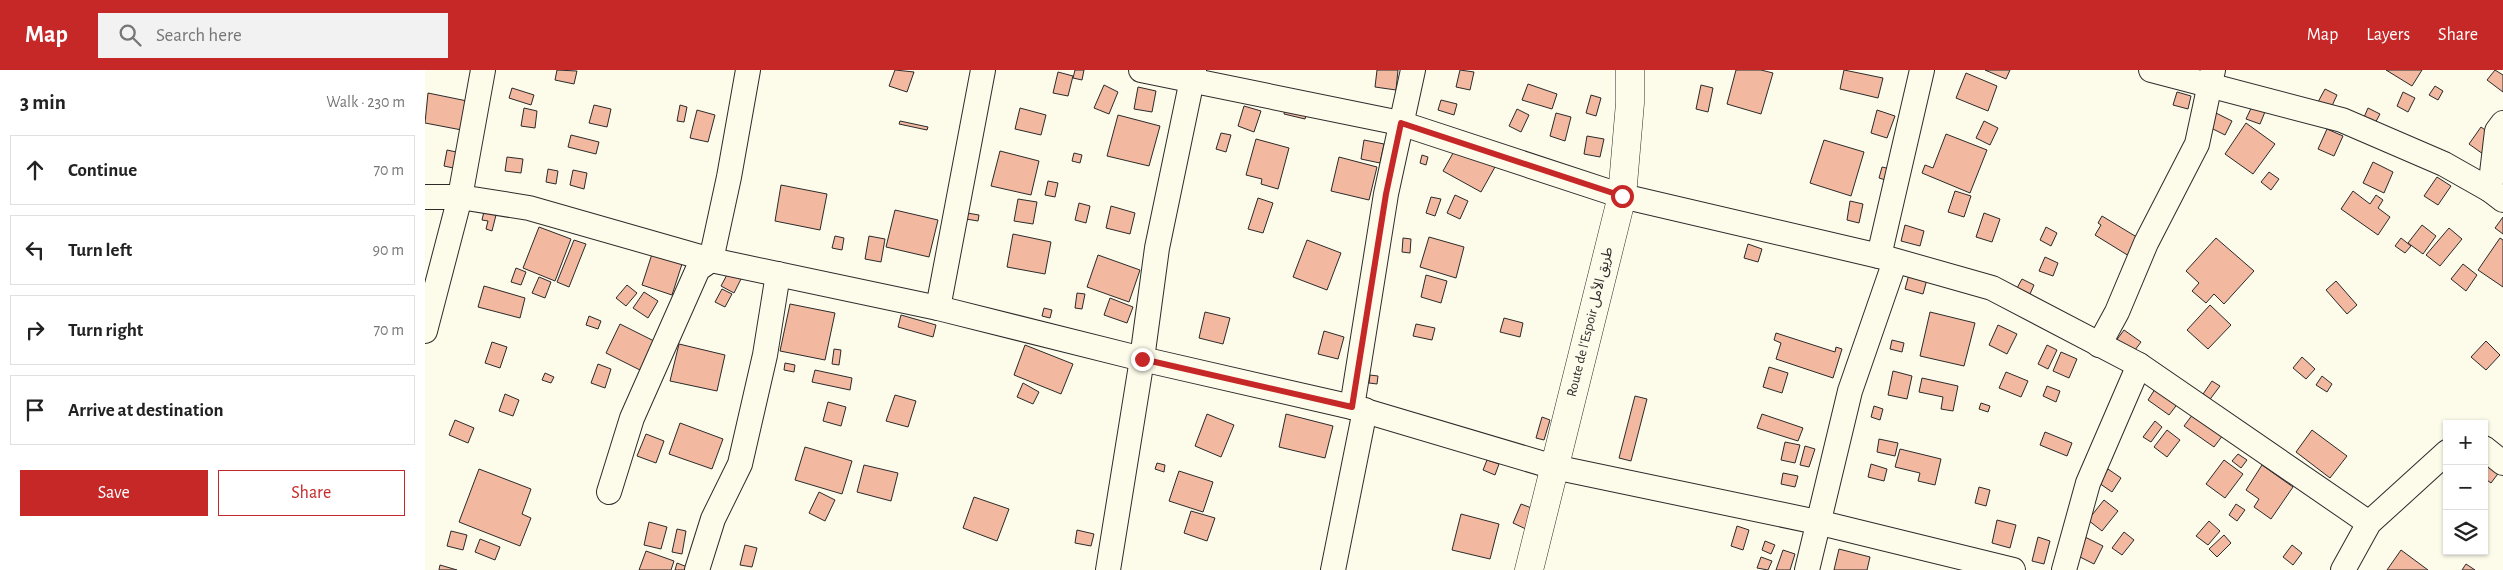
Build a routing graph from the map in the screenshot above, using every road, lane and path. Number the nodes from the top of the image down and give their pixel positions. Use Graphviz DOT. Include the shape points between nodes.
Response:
graph roads {
  1 [pos="483,70"];
  2 [pos="748,70"];
  3 [pos="983,70"];
  4 [pos="1141,70"];
  5 [pos="1413,70"];
  6 [pos="1630,70"];
  7 [pos="1922,70"];
  8 [pos="2151,70"];
  9 [pos="1193,76"];
  10 [pos="2211,78"];
  11 [pos="1401,123"];
  12 [pos="2503,123"];
  13 [pos="2497,194"];
  14 [pos="425,196"];
  15 [pos="1622,196"];
  16 [pos="460,197"];
  17 [pos="1887,258"];
  18 [pos="711,260"];
  19 [pos="778,274"];
  20 [pos="938,308"];
  21 [pos="425,331"];
  22 [pos="2099,346"];
  23 [pos="1142,359"];
  24 [pos="2139,365"];
  25 [pos="1358,408"];
  26 [pos="2488,451"];
  27 [pos="2443,456"];
  28 [pos="2503,463"];
  29 [pos="1554,467"];
  30 [pos="609,492"];
  31 [pos="1817,522"];
  32 [pos="2369,523"];
  33 [pos="697,570"];
  34 [pos="1108,570"];
  35 [pos="1333,570"];
  36 [pos="1529,570"];
  37 [pos="1807,570"];
  38 [pos="2013,570"];
  39 [pos="2064,570"];
  40 [pos="2343,570"];
  1 -- 16 [label="street"];
  2 -- 18 [label="street"];
  3 -- 20 [label="street"];
  4 -- 9 [label="street"];
  5 -- 11 [label="street"];
  6 -- 15 [label="highway, Route de l’Espoir طريق الأمل"];
  7 -- 17 [label="street"];
  8 -- 10 [label="street"];
  9 -- 11 [label="street"];
  9 -- 23 [label="street" via="1157,248"];
  10 -- 13 [label="street" via="2342,120 2444,164"];
  10 -- 22 [label="street" via="2197,144 2146,243"];
  11 -- 15 [label="street"];
  11 -- 25 [label="street" via="1386,194"];
  12 -- 13 [label="street" via="2497,131"];
  14 -- 16 [label="street"];
  15 -- 17 [label="street"];
  15 -- 29 [label="highway, Route de l’Espoir طريق الأمل"];
  16 -- 18 [label="street" via="529,208"];
  16 -- 21 [label="street"];
  17 -- 22 [label="street" via="1992,288"];
  17 -- 31 [label="street" via="1849,391"];
  18 -- 19 [label="street"];
  18 -- 30 [label="street" via="698,268 632,418"];
  19 -- 20 [label="street"];
  19 -- 33 [label="street" via="765,355 740,464 713,519"];
  20 -- 23 [label="street"];
  22 -- 24 [label="street"];
  23 -- 25 [label="street"];
  23 -- 34 [label="street"];
  24 -- 32 [label="street"];
  24 -- 39 [label="street" via="2088,483"];
  25 -- 29 [label="street"];
  25 -- 35 [label="street"];
  26 -- 28 [label="street"];
  27 -- 32 [label="street"];
  29 -- 31 [label="street"];
  29 -- 36 [label="highway, Route de l’Espoir طريق الأمل"];
  31 -- 37 [label="street"];
  31 -- 38 [label="street"];
  32 -- 40 [label="street"];
}
